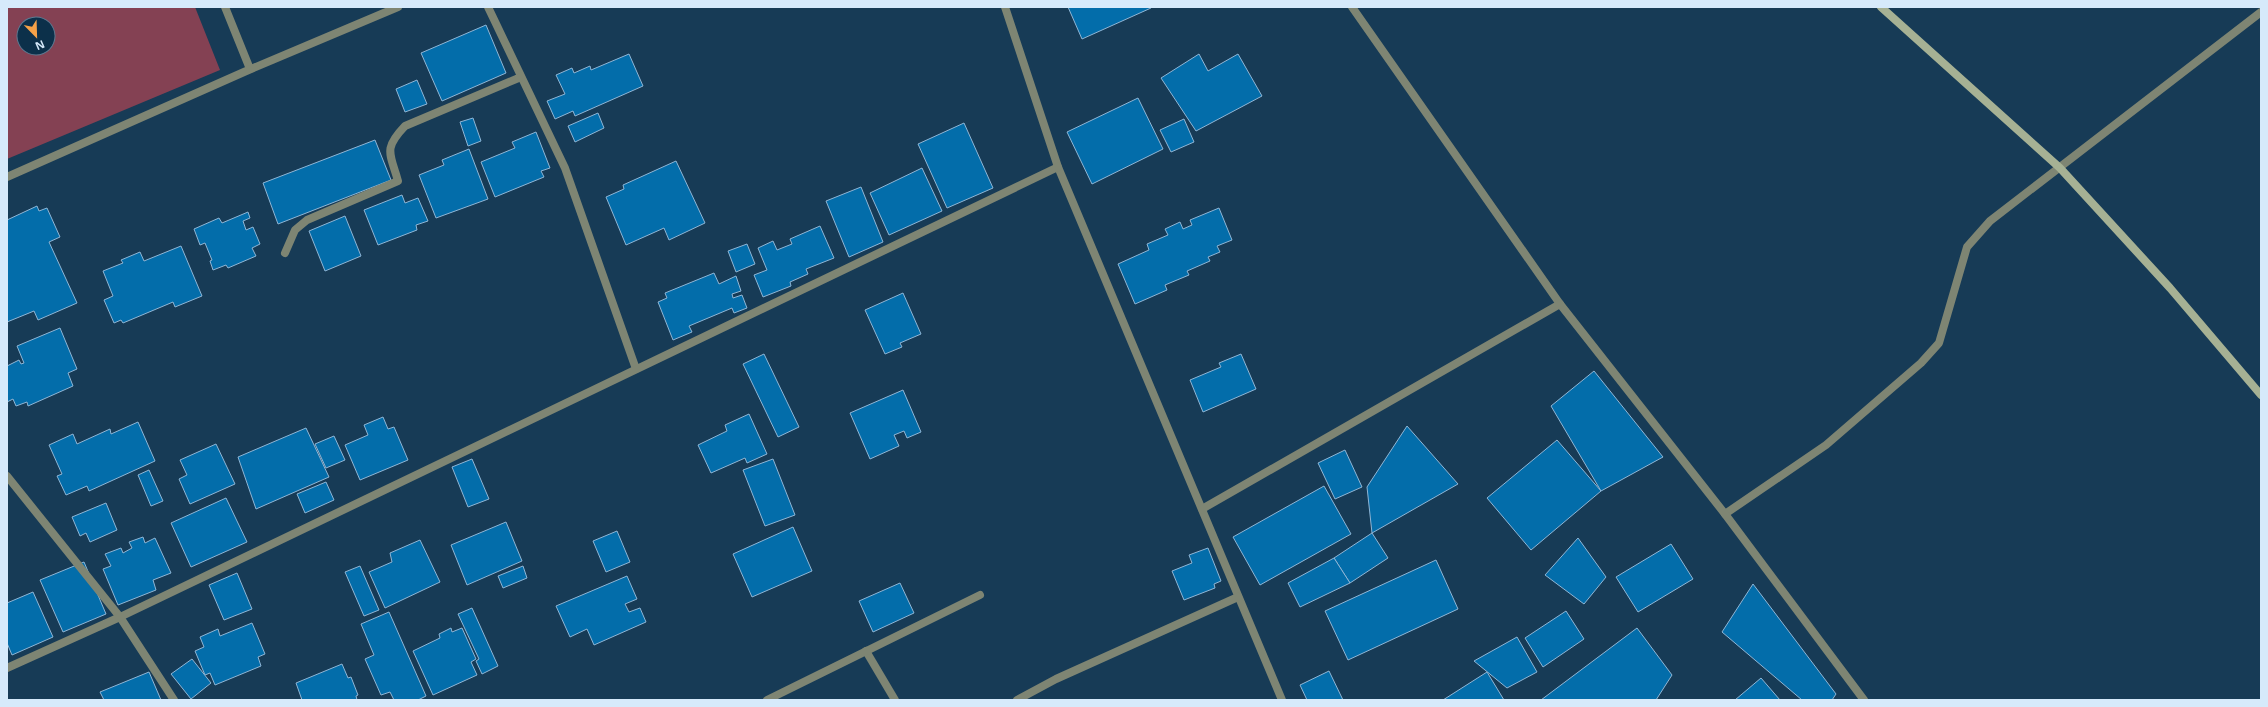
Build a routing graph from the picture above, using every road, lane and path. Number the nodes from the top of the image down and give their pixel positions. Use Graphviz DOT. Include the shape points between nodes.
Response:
graph roads {
  1 [pos="224,7"];
  2 [pos="398,7"];
  3 [pos="488,7"];
  4 [pos="1005,7"];
  5 [pos="1352,7"];
  6 [pos="1881,7"];
  7 [pos="2261,12"];
  8 [pos="250,69"];
  9 [pos="521,77"];
  10 [pos="1058,167"];
  11 [pos="2060,168"];
  12 [pos="7,177"];
  13 [pos="285,252"];
  14 [pos="1560,304"];
  15 [pos="636,369"];
  16 [pos="2261,395"];
  17 [pos="7,476"];
  18 [pos="1202,509"];
  19 [pos="1725,514"];
  20 [pos="980,595"];
  21 [pos="1238,597"];
  22 [pos="120,617"];
  23 [pos="866,651"];
  24 [pos="7,668"];
  25 [pos="174,700"];
  26 [pos="767,700"];
  27 [pos="895,700"];
  28 [pos="1017,700"];
  29 [pos="1282,700"];
  30 [pos="1864,700"];
  1 -- 8 [label="street"];
  2 -- 8 [label="street"];
  3 -- 9 [label="street"];
  4 -- 10 [label="street"];
  5 -- 14 [label="street"];
  6 -- 11 [label="street"];
  7 -- 11 [label="street"];
  8 -- 12 [label="street"];
  9 -- 13 [label="street" via="405,126 392,140 390,151 398,181 307,220 295,230"];
  9 -- 15 [label="street" via="565,168"];
  10 -- 15 [label="street"];
  10 -- 18 [label="street"];
  11 -- 16 [label="street" via="2170,288"];
  11 -- 19 [label="street" via="1990,221 1967,247 1939,343 1921,363 1826,445"];
  14 -- 18 [label="street"];
  14 -- 19 [label="street"];
  15 -- 22 [label="street"];
  17 -- 22 [label="street"];
  18 -- 21 [label="street"];
  19 -- 30 [label="street"];
  20 -- 23 [label="street"];
  21 -- 28 [label="street"];
  21 -- 29 [label="street"];
  22 -- 24 [label="street"];
  22 -- 25 [label="street"];
  23 -- 26 [label="street"];
  23 -- 27 [label="street"];
}
